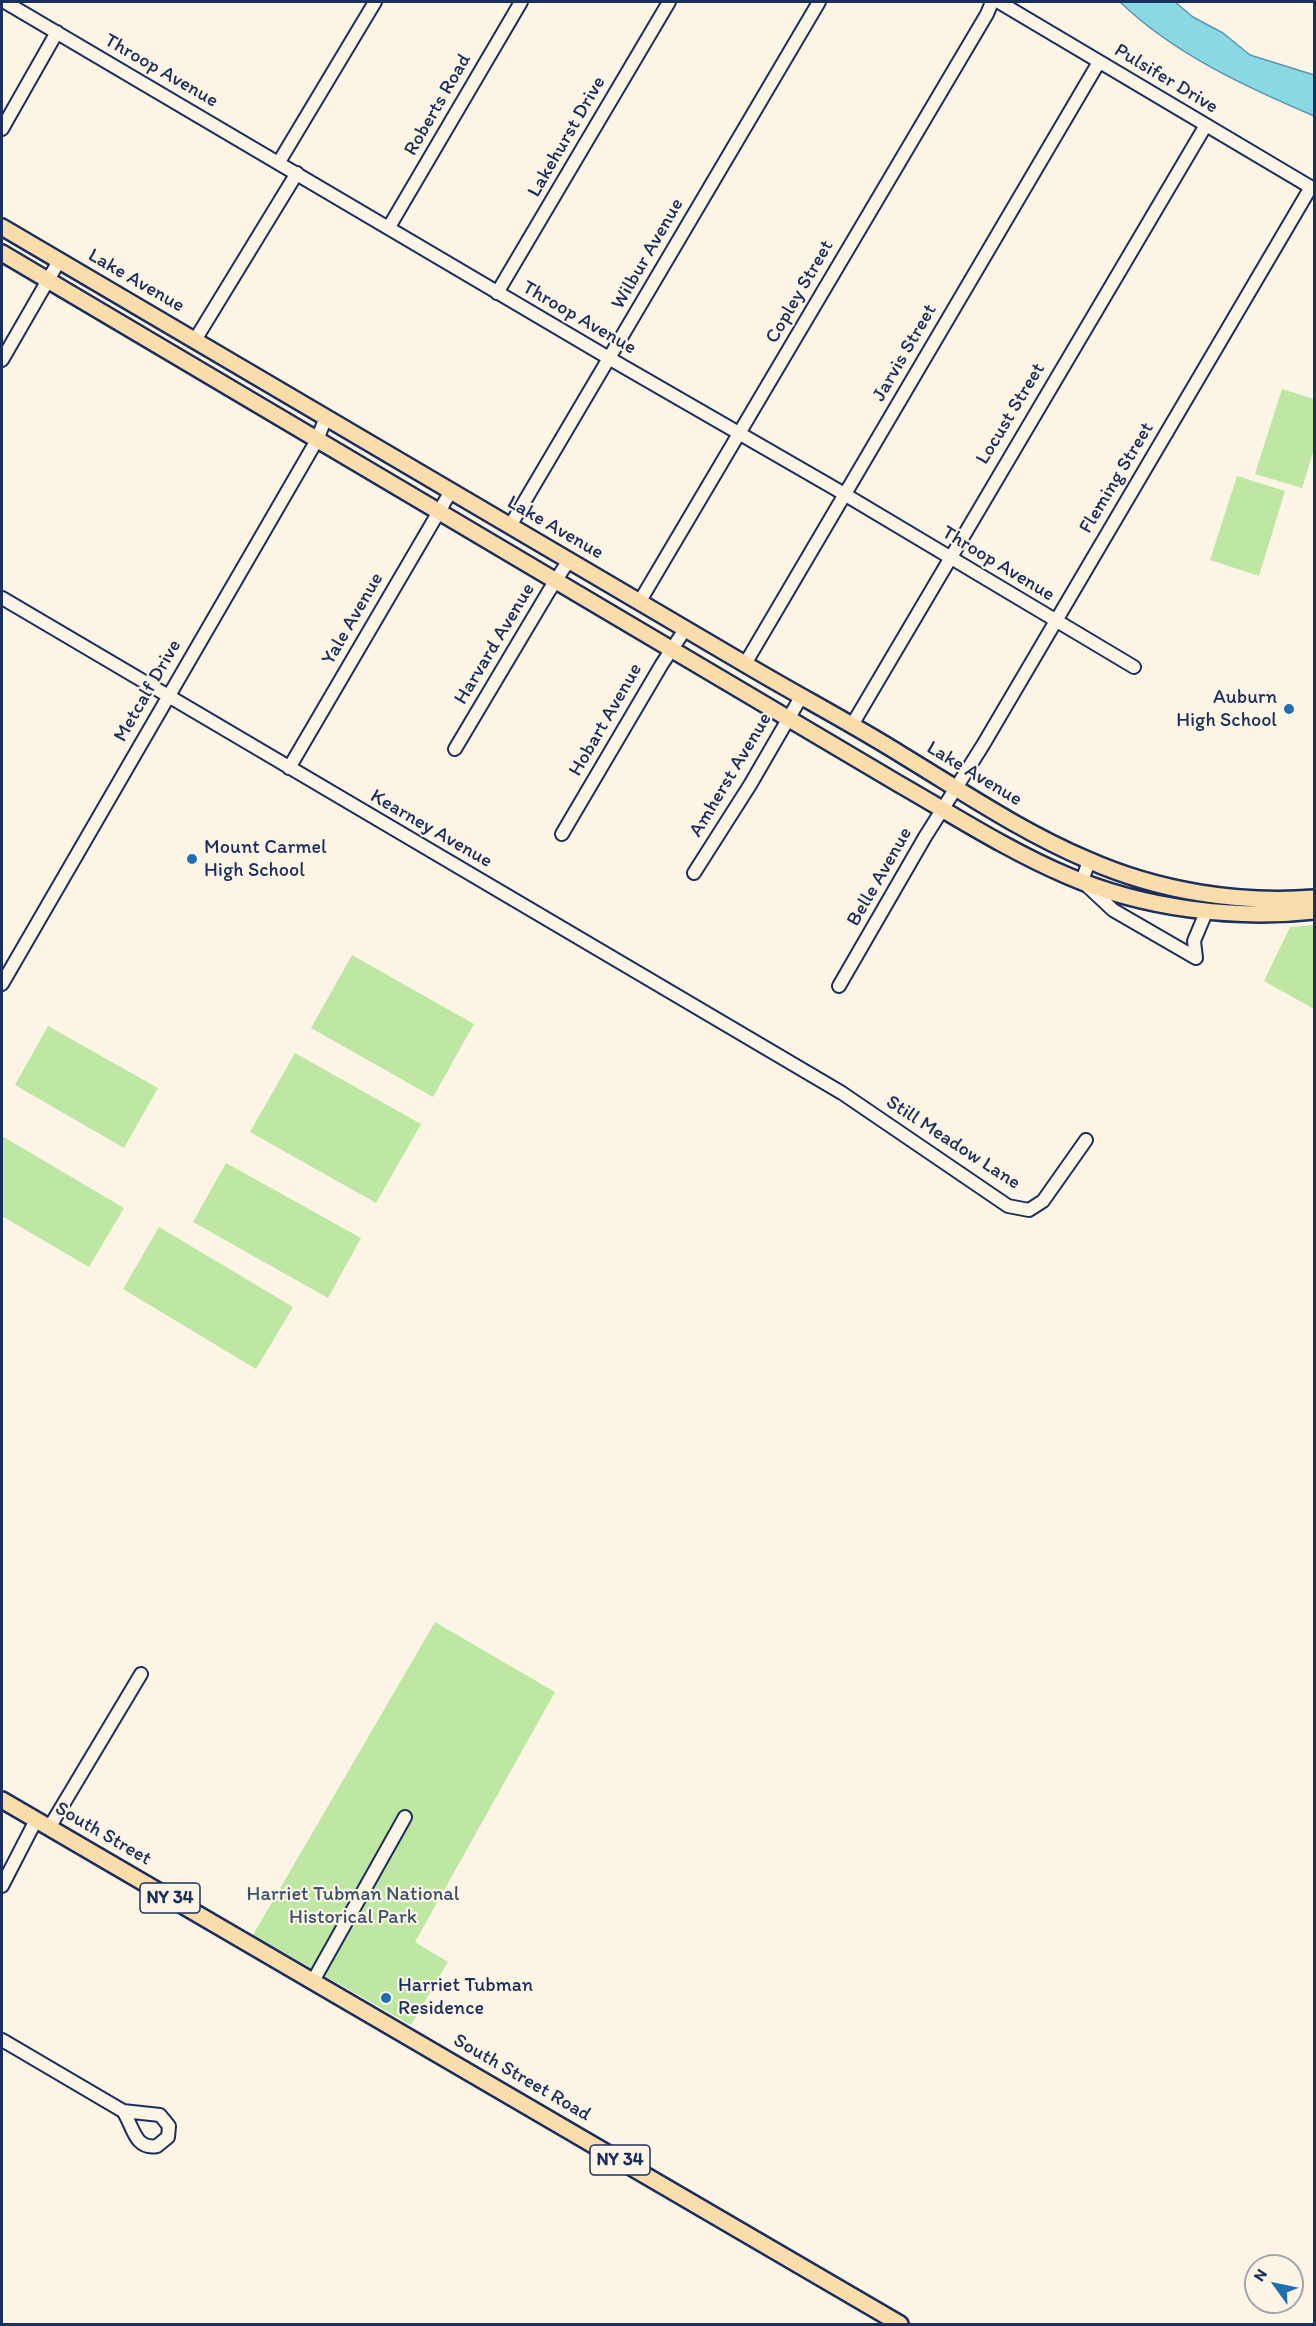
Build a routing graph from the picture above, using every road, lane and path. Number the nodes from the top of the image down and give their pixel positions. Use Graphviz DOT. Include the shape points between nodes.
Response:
graph roads {
  1 [pos="5,2"];
  2 [pos="375,2"];
  3 [pos="521,2"];
  4 [pos="669,2"];
  5 [pos="819,2"];
  6 [pos="992,2"];
  7 [pos="999,2"];
  8 [pos="57,32"];
  9 [pos="1100,62"];
  10 [pos="1206,125"];
  11 [pos="2,129"];
  12 [pos="279,162"];
  13 [pos="297,174"];
  14 [pos="1313,188"];
  15 [pos="2,227"];
  16 [pos="389,227"];
  17 [pos="2,253"];
  18 [pos="59,261"];
  19 [pos="48,281"];
  20 [pos="497,293"];
  21 [pos="195,340"];
  22 [pos="609,357"];
  23 [pos="2,360"];
  24 [pos="326,417"];
  25 [pos="739,433"];
  26 [pos="317,440"];
  27 [pos="451,491"];
  28 [pos="844,496"];
  29 [pos="439,512"];
  30 [pos="510,526"];
  31 [pos="949,557"];
  32 [pos="569,560"];
  33 [pos="556,581"];
  34 [pos="2,598"];
  35 [pos="640,601"];
  36 [pos="1055,621"];
  37 [pos="686,628"];
  38 [pos="671,649"];
  39 [pos="745,664"];
  40 [pos="1134,667"];
  41 [pos="168,696"];
  42 [pos="801,697"];
  43 [pos="788,718"];
  44 [pos="852,725"];
  45 [pos="455,750"];
  46 [pos="289,768"];
  47 [pos="956,788"];
  48 [pos="943,809"];
  49 [pos="562,834"];
  50 [pos="1089,861"];
  51 [pos="694,873"];
  52 [pos="1082,881"];
  53 [pos="1314,897"];
  54 [pos="1207,910"];
  55 [pos="1314,911"];
  56 [pos="2,984"];
  57 [pos="839,986"];
  58 [pos="842,1093"];
  59 [pos="1086,1140"];
  60 [pos="141,1674"];
  61 [pos="2,1800"];
  62 [pos="405,1817"];
  63 [pos="42,1824"];
  64 [pos="2,1886"];
  65 [pos="313,1981"];
  66 [pos="339,1996"];
  67 [pos="2,2040"];
  68 [pos="123,2111"];
  69 [pos="900,2325"];
  1 -- 8 [label="street, Throop Avenue"];
  2 -- 12 [label="street"];
  3 -- 16 [label="street, Roberts Road"];
  4 -- 20 [label="street, Lakehurst Drive"];
  5 -- 22 [label="street, Wilbur Avenue"];
  6 -- 25 [label="street, Copley Street"];
  7 -- 9 [label="street, Pulsifer Drive"];
  8 -- 11 [label="street"];
  8 -- 12 [label="street, Throop Avenue"];
  9 -- 10 [label="street, Pulsifer Drive"];
  9 -- 28 [label="street, Jarvis Street"];
  10 -- 14 [label="street, Pulsifer Drive"];
  10 -- 31 [label="street, Locust Street"];
  12 -- 13 [label="street, Throop Avenue"];
  13 -- 16 [label="street, Throop Avenue"];
  13 -- 21 [label="street"];
  14 -- 36 [label="street, Fleming Street"];
  15 -- 18 [label="main road, Lake Avenue"];
  16 -- 20 [label="street, Throop Avenue"];
  17 -- 19 [label="main road"];
  18 -- 19 [label="street"];
  18 -- 21 [label="main road, Lake Avenue"];
  19 -- 23 [label="street"];
  19 -- 26 [label="main road"];
  20 -- 22 [label="street, Throop Avenue"];
  21 -- 24 [label="main road, Lake Avenue"];
  22 -- 25 [label="street, Throop Avenue"];
  22 -- 30 [label="street, Wilbur Avenue"];
  24 -- 26 [label="street, Metcalf Drive"];
  24 -- 27 [label="main road, Lake Avenue"];
  25 -- 28 [label="street, Throop Avenue"];
  25 -- 35 [label="street, Copley Street"];
  26 -- 29 [label="main road"];
  26 -- 41 [label="street, Metcalf Drive"];
  27 -- 29 [label="street, Yale Avenue"];
  27 -- 30 [label="main road, Lake Avenue"];
  28 -- 31 [label="street, Throop Avenue"];
  28 -- 39 [label="street, Jarvis Street"];
  29 -- 33 [label="main road"];
  29 -- 46 [label="street, Yale Avenue"];
  30 -- 32 [label="main road, Lake Avenue"];
  31 -- 36 [label="street, Throop Avenue"];
  31 -- 44 [label="street, Locust Street"];
  32 -- 33 [label="street, Harvard Avenue"];
  32 -- 35 [label="main road, Lake Avenue"];
  33 -- 38 [label="main road"];
  33 -- 45 [label="street, Harvard Avenue"];
  34 -- 41 [label="street, Kearney Avenue"];
  35 -- 37 [label="main road, Lake Avenue"];
  36 -- 40 [label="street, Throop Avenue"];
  36 -- 47 [label="street, Fleming Street"];
  37 -- 38 [label="street, Hobart Avenue"];
  37 -- 39 [label="main road, Lake Avenue"];
  38 -- 43 [label="main road"];
  38 -- 49 [label="street, Hobart Avenue"];
  39 -- 42 [label="main road, Lake Avenue"];
  41 -- 46 [label="street, Kearney Avenue"];
  41 -- 56 [label="street, Metcalf Drive"];
  42 -- 43 [label="street, Amherst Avenue"];
  42 -- 44 [label="main road, Lake Avenue"];
  43 -- 48 [label="main road"];
  43 -- 51 [label="street, Amherst Avenue"];
  44 -- 47 [label="main road, Lake Avenue"];
  46 -- 58 [label="street, Kearney Avenue"];
  47 -- 48 [label="street, Belle Avenue"];
  47 -- 50 [label="main road, Lake Avenue"];
  48 -- 52 [label="main road" via="1038,862"];
  48 -- 57 [label="street, Belle Avenue"];
  50 -- 52 [label="street"];
  50 -- 53 [label="main road, Lake Avenue" via="1139,879 1211,894"];
  52 -- 54 [label="main road" via="1136,898"];
  52 -- 54 [label="street" via="1113,910 1196,958 1194,941"];
  54 -- 55 [label="main road" via="1270,914"];
  58 -- 59 [label="street, Still Meadow Lane" via="1008,1206 1029,1210 1042,1201"];
  60 -- 63 [label="street"];
  61 -- 63 [label="main road, South Street / NY 34"];
  62 -- 65 [label="street"];
  63 -- 64 [label="street"];
  63 -- 65 [label="main road, South Street / NY 34"];
  65 -- 66 [label="main road, South Street / NY 34"];
  66 -- 69 [label="main road, South Street Road / NY 34"];
  67 -- 68 [label="street"];
}
